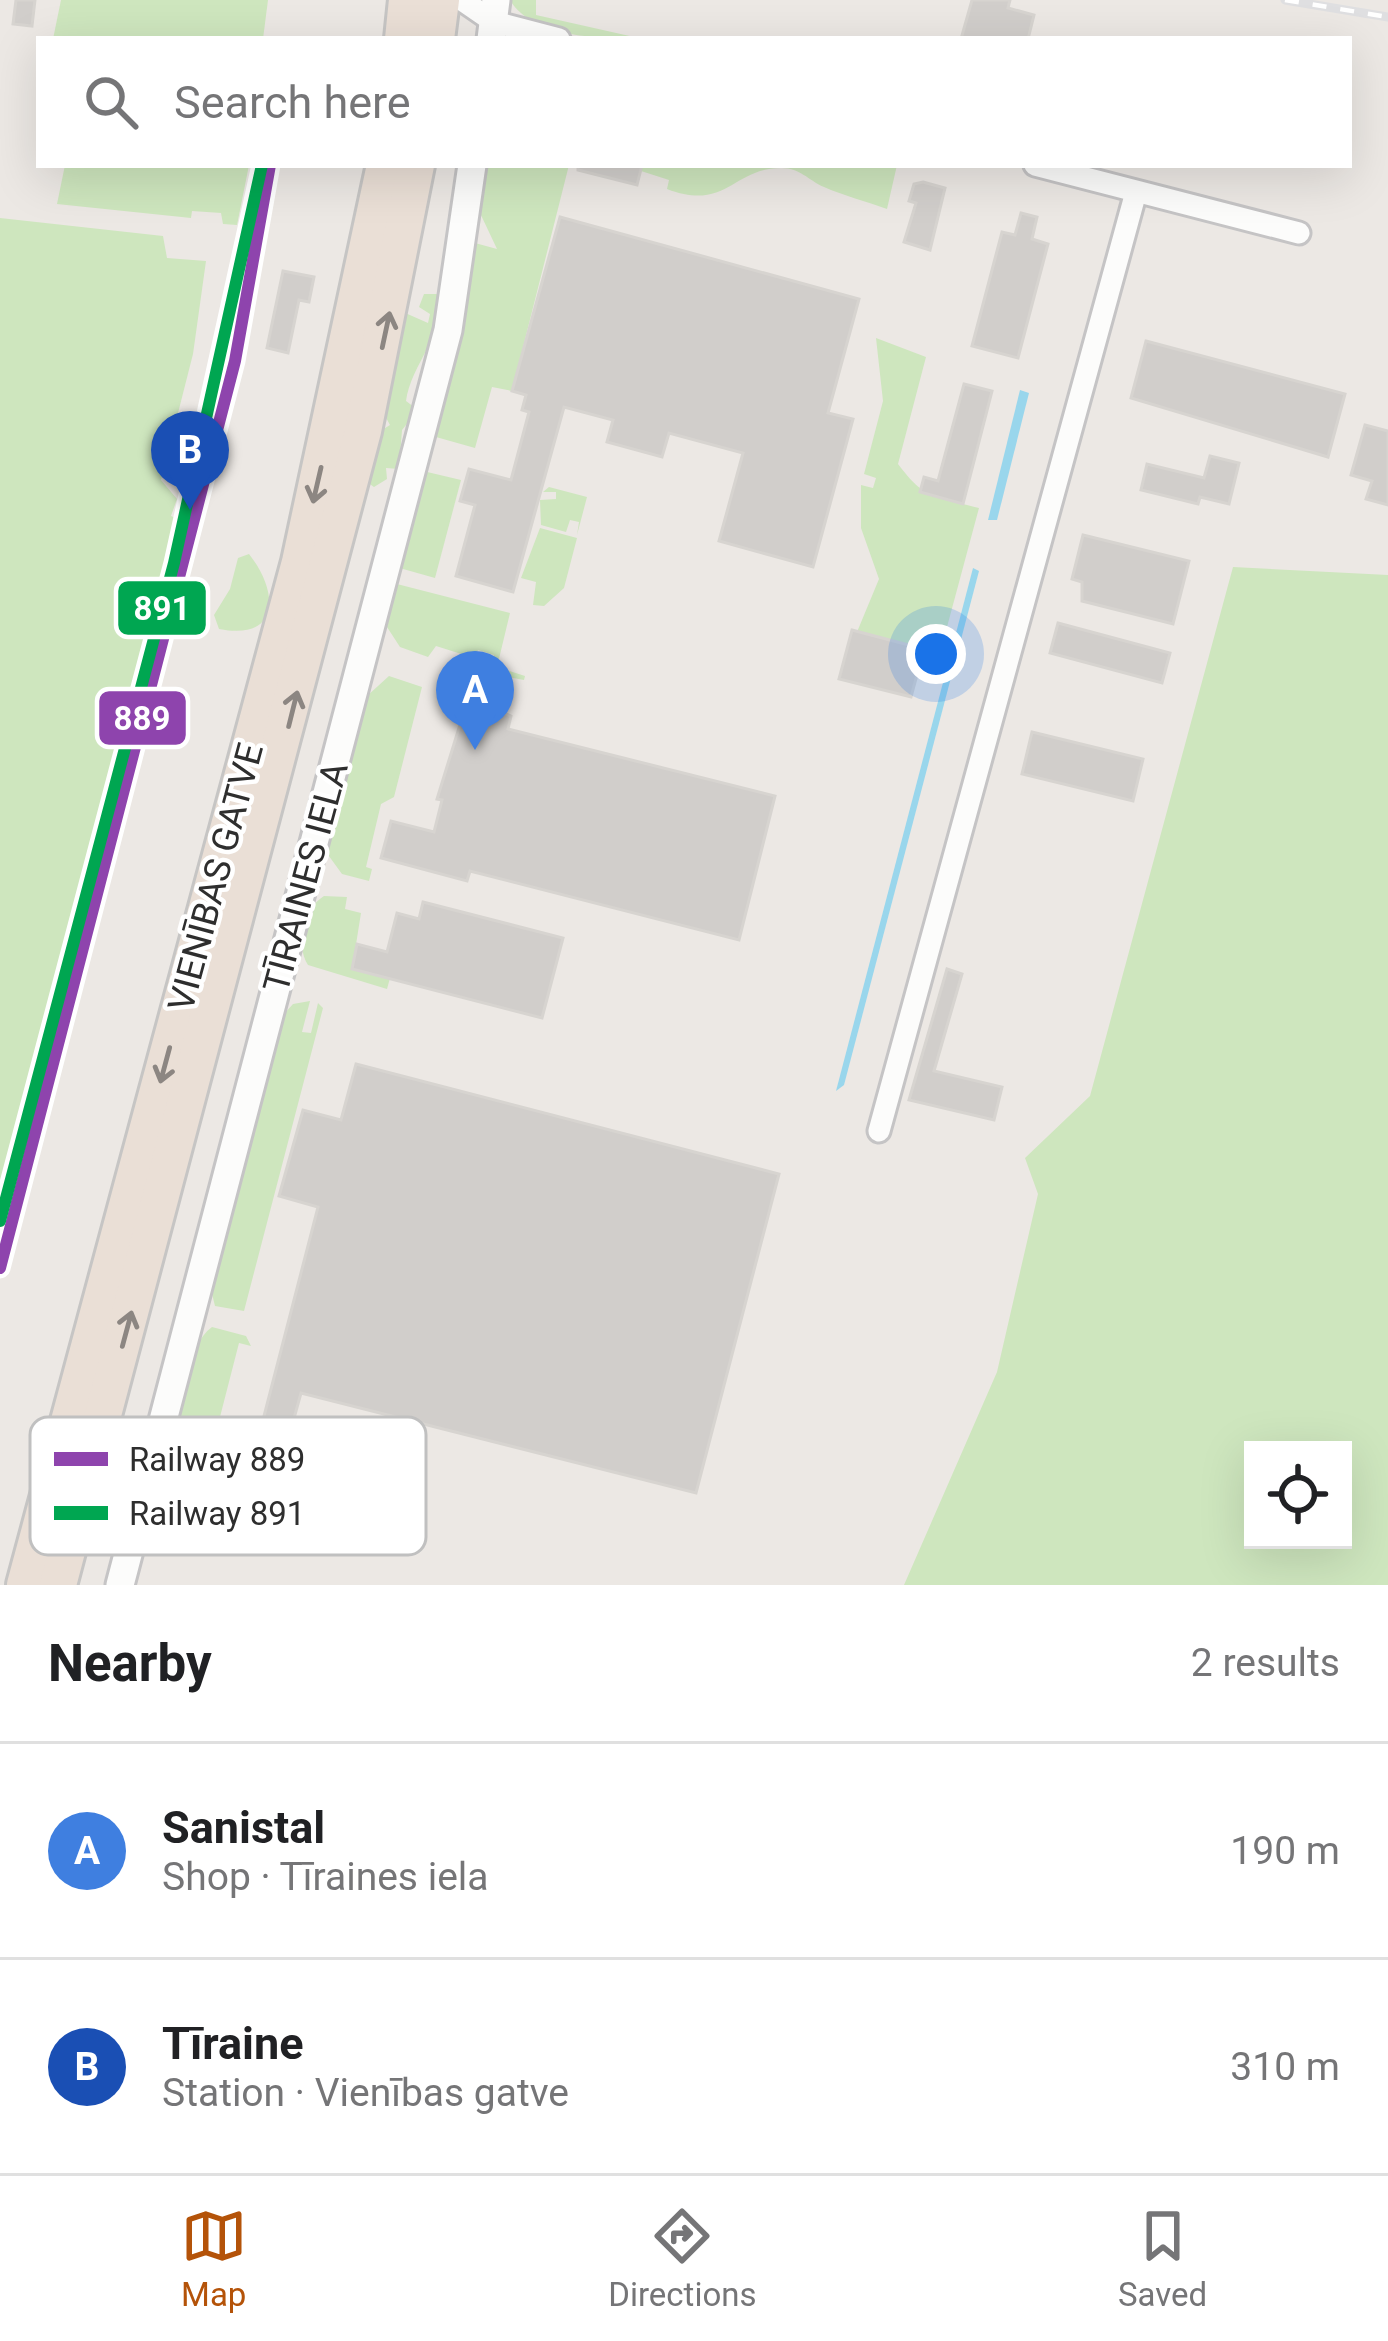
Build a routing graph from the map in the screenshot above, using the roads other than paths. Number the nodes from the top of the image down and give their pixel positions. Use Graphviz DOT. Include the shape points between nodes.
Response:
graph roads {
  1 [pos="407,0"];
  2 [pos="441,0"];
  3 [pos="463,0"];
  4 [pos="493,20"];
  5 [pos="403,36"];
  6 [pos="436,36"];
  7 [pos="549,36"];
  8 [pos="384,168"];
  9 [pos="415,168"];
  10 [pos="472,168"];
  11 [pos="1046,168"];
  12 [pos="1136,192"];
  13 [pos="1299,233"];
  14 [pos="879,1131"];
  15 [pos="86,1417"];
  16 [pos="87,1417"];
  17 [pos="164,1417"];
  18 [pos="36,1555"];
  19 [pos="63,1555"];
  20 [pos="128,1555"];
  21 [pos="25,1585"];
  22 [pos="58,1585"];
  23 [pos="120,1585"];
  1 -- 5 [label="highway"];
  2 -- 6 [label="highway"];
  3 -- 4 [label="street"];
  4 -- 7 [label="street"];
  8 -- 15 [label="highway, VIENĪBAS GATVE, one-way" via="300,562"];
  16 -- 9 [label="highway, VIENĪBAS GATVE, one-way" via="352,475"];
  10 -- 17 [label="street, TĪRAINES IELA" via="448,330"];
  11 -- 12 [label="street"];
  12 -- 13 [label="street"];
  12 -- 14 [label="street"];
  18 -- 21 [label="highway, VIENĪBAS GATVE"];
  19 -- 22 [label="highway, VIENĪBAS GATVE"];
  20 -- 23 [label="street, TĪRAINES IELA"];
}
